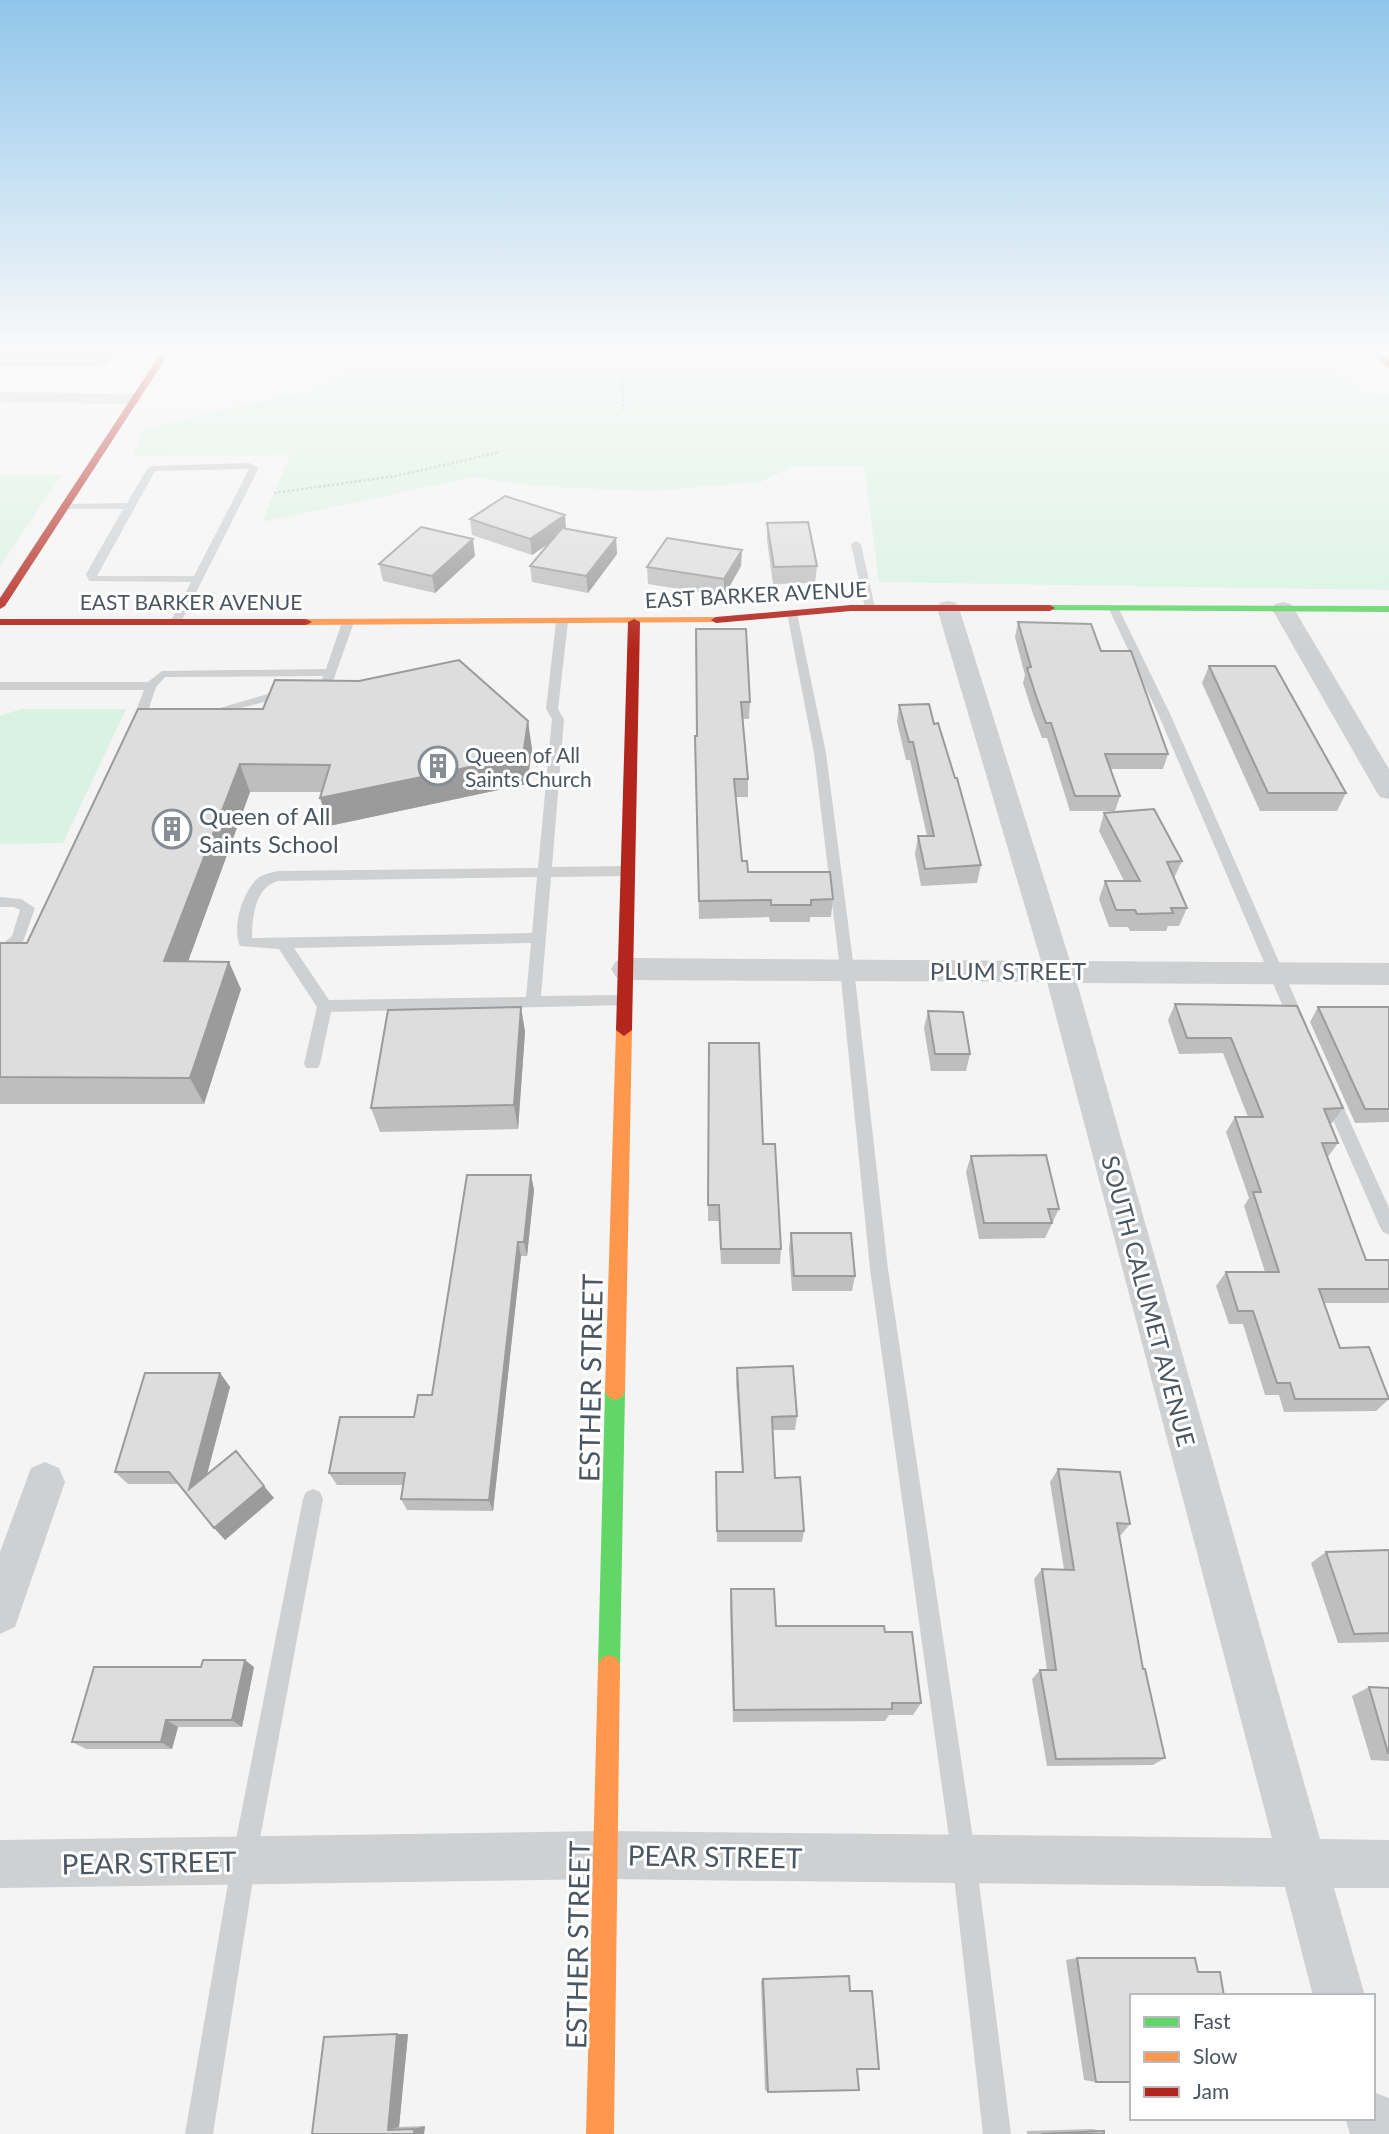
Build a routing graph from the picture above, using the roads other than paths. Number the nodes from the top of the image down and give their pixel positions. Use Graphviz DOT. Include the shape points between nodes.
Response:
graph roads {
  1 [pos="101,450"];
  2 [pos="64,506"];
  3 [pos="130,506"];
  4 [pos="856,544"];
  5 [pos="198,579"];
  6 [pos="0,606"];
  7 [pos="870,608"];
  8 [pos="948,608"];
  9 [pos="1114,609"];
  10 [pos="1283,609"];
  11 [pos="1389,609"];
  12 [pos="792,613"];
  13 [pos="0,622"];
  14 [pos="176,622"];
  15 [pos="348,622"];
  16 [pos="562,622"];
  17 [pos="634,622"];
  18 [pos="332,672"];
  19 [pos="0,686"];
  20 [pos="151,686"];
  21 [pos="1389,791"];
  22 [pos="628,871"];
  23 [pos="543,872"];
  24 [pos="0,902"];
  25 [pos="538,938"];
  26 [pos="283,944"];
  27 [pos="0,954"];
  28 [pos="626,969"];
  29 [pos="847,969"];
  30 [pos="1058,970"];
  31 [pos="1275,972"];
  32 [pos="1389,974"];
  33 [pos="625,1001"];
  34 [pos="533,1002"];
  35 [pos="325,1006"];
  36 [pos="1304,1036"];
  37 [pos="312,1064"];
  38 [pos="1326,1087"];
  39 [pos="1389,1227"];
  40 [pos="45,1482"];
  41 [pos="313,1499"];
  42 [pos="0,1612"];
  43 [pos="604,1855"];
  44 [pos="964,1859"];
  45 [pos="244,1860"];
  46 [pos="1303,1863"];
  47 [pos="0,1864"];
  48 [pos="1389,1864"];
  49 [pos="1338,1994"];
  50 [pos="199,2134"];
  51 [pos="600,2134"];
  52 [pos="997,2134"];
  1 -- 2 [label="street"];
  2 -- 3 [label="lane"];
  2 -- 6 [label="street"];
  3 -- 5 [label="lane" via="91,574 93,579"];
  3 -- 5 [label="lane" via="152,469 254,468"];
  4 -- 7 [label="lane"];
  5 -- 14 [label="lane"];
  7 -- 8 [label="street, EAST BARKER AVENUE"];
  7 -- 12 [label="street, EAST BARKER AVENUE"];
  8 -- 9 [label="street, EAST BARKER AVENUE"];
  8 -- 30 [label="street, SOUTH CALUMET AVENUE"];
  9 -- 10 [label="street, EAST BARKER AVENUE"];
  9 -- 31 [label="lane"];
  10 -- 11 [label="street, EAST BARKER AVENUE"];
  10 -- 21 [label="street"];
  12 -- 17 [label="street, EAST BARKER AVENUE" via="743,620"];
  12 -- 29 [label="lane" via="820,753"];
  13 -- 14 [label="street, EAST BARKER AVENUE"];
  14 -- 15 [label="street, EAST BARKER AVENUE"];
  15 -- 16 [label="street, EAST BARKER AVENUE"];
  15 -- 18 [label="lane"];
  16 -- 17 [label="street, EAST BARKER AVENUE"];
  16 -- 23 [label="lane"];
  17 -- 22 [label="street, ESTHER STREET"];
  18 -- 20 [label="lane" via="175,671 162,674"];
  18 -- 20 [label="lane" via="327,684 202,715 146,713 143,708"];
  19 -- 20 [label="lane"];
  22 -- 23 [label="lane"];
  22 -- 28 [label="street, ESTHER STREET"];
  23 -- 25 [label="lane"];
  23 -- 26 [label="lane" via="267,879 256,889 245,942"];
  24 -- 27 [label="lane" via="28,908 18,938"];
  25 -- 26 [label="lane"];
  25 -- 34 [label="lane"];
  26 -- 35 [label="lane"];
  28 -- 29 [label="street, PLUM STREET"];
  28 -- 33 [label="street, ESTHER STREET"];
  29 -- 30 [label="street, PLUM STREET"];
  29 -- 44 [label="lane" via="879,1269"];
  30 -- 31 [label="street, PLUM STREET"];
  30 -- 46 [label="street, SOUTH CALUMET AVENUE"];
  31 -- 32 [label="street, PLUM STREET"];
  31 -- 36 [label="lane"];
  33 -- 34 [label="lane"];
  33 -- 43 [label="street, ESTHER STREET"];
  34 -- 35 [label="lane"];
  35 -- 37 [label="lane"];
  38 -- 39 [label="lane"];
  40 -- 42 [label="street"];
  41 -- 45 [label="lane"];
  43 -- 44 [label="street, PEAR STREET"];
  43 -- 45 [label="street, PEAR STREET"];
  43 -- 51 [label="street, ESTHER STREET"];
  44 -- 46 [label="street, PEAR STREET"];
  44 -- 52 [label="lane"];
  45 -- 47 [label="street, PEAR STREET"];
  45 -- 50 [label="lane"];
  46 -- 48 [label="street, PEAR STREET"];
  46 -- 49 [label="street, SOUTH CALUMET AVENUE"];
}
